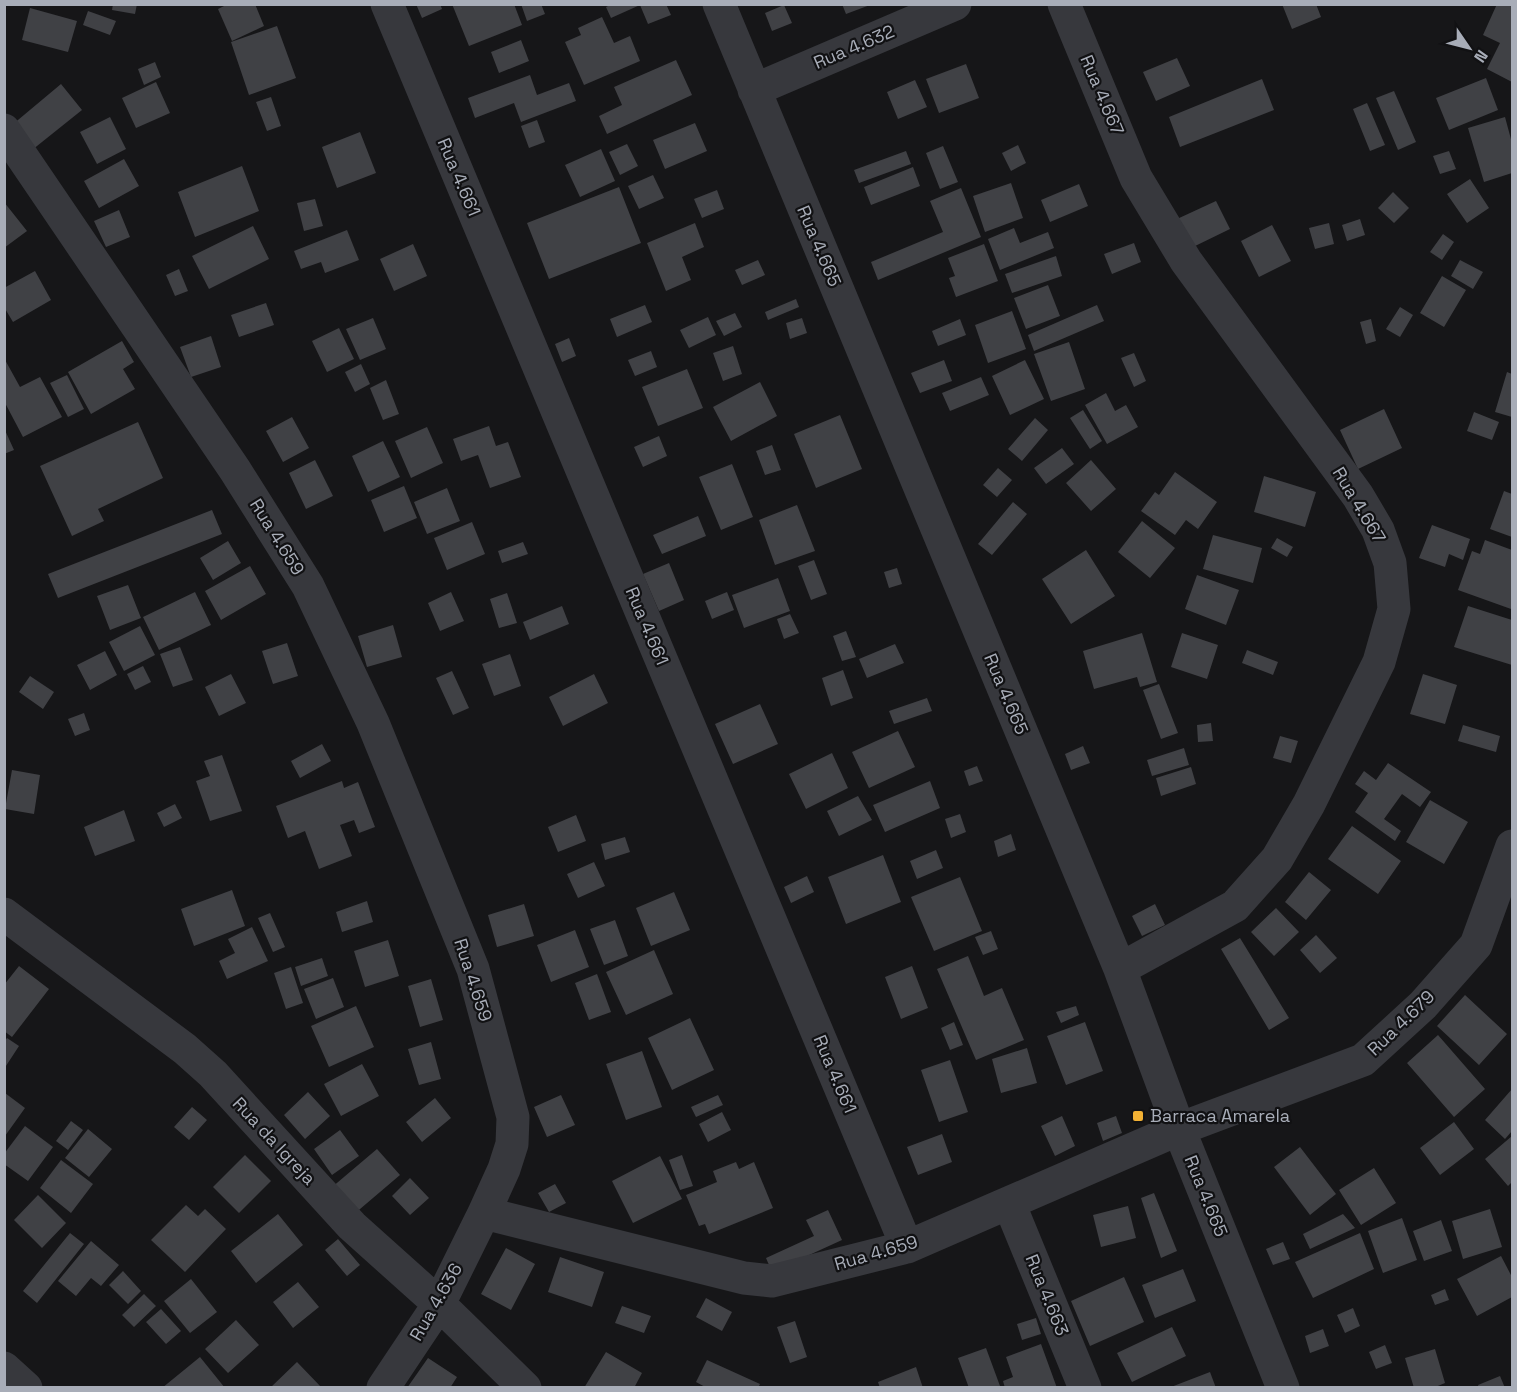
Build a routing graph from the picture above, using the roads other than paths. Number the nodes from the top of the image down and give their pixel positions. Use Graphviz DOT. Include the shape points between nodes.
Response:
graph roads {
  1 [pos="387,4"];
  2 [pos="719,4"];
  3 [pos="955,4"];
  4 [pos="1064,4"];
  5 [pos="754,90"];
  6 [pos="4,130"];
  7 [pos="1512,846"];
  8 [pos="4,914"];
  9 [pos="1120,969"];
  10 [pos="1179,1129"];
  11 [pos="1009,1203"];
  12 [pos="484,1213"];
  13 [pos="907,1247"];
  14 [pos="439,1304"];
  15 [pos="4,1368"];
  16 [pos="26,1388"];
  17 [pos="383,1388"];
  18 [pos="525,1388"];
  19 [pos="1085,1388"];
  20 [pos="1283,1388"];
  1 -- 13 [label="street, Rua 4.661"];
  2 -- 5 [label="street, Rua 4.665"];
  3 -- 5 [label="street, Rua 4.632"];
  4 -- 9 [label="street, Rua 4.667" via="1136,178 1169,234 1358,496 1378,530 1390,563 1394,609 1379,662 1309,804 1277,859 1235,906"];
  5 -- 9 [label="street, Rua 4.665"];
  6 -- 12 [label="street, Rua 4.659" via="235,470 308,586 373,723 473,969 513,1117 512,1144"];
  7 -- 10 [label="street, Rua 4.679" via="1476,945 1424,1005 1363,1060"];
  8 -- 14 [label="street, Rua da Igreja" via="213,1074 352,1226"];
  9 -- 10 [label="street, Rua 4.665"];
  10 -- 11 [label="street, Rua 4.659"];
  10 -- 20 [label="street, Rua 4.665"];
  11 -- 13 [label="street, Rua 4.659"];
  11 -- 19 [label="street, Rua 4.663"];
  12 -- 13 [label="street, Rua 4.659" via="744,1278 772,1281"];
  12 -- 14 [label="street, Rua 4.636"];
  14 -- 17 [label="street, Rua 4.636"];
  14 -- 18 [label="street, Rua da Igreja"];
  15 -- 16 [label="street"];
}
